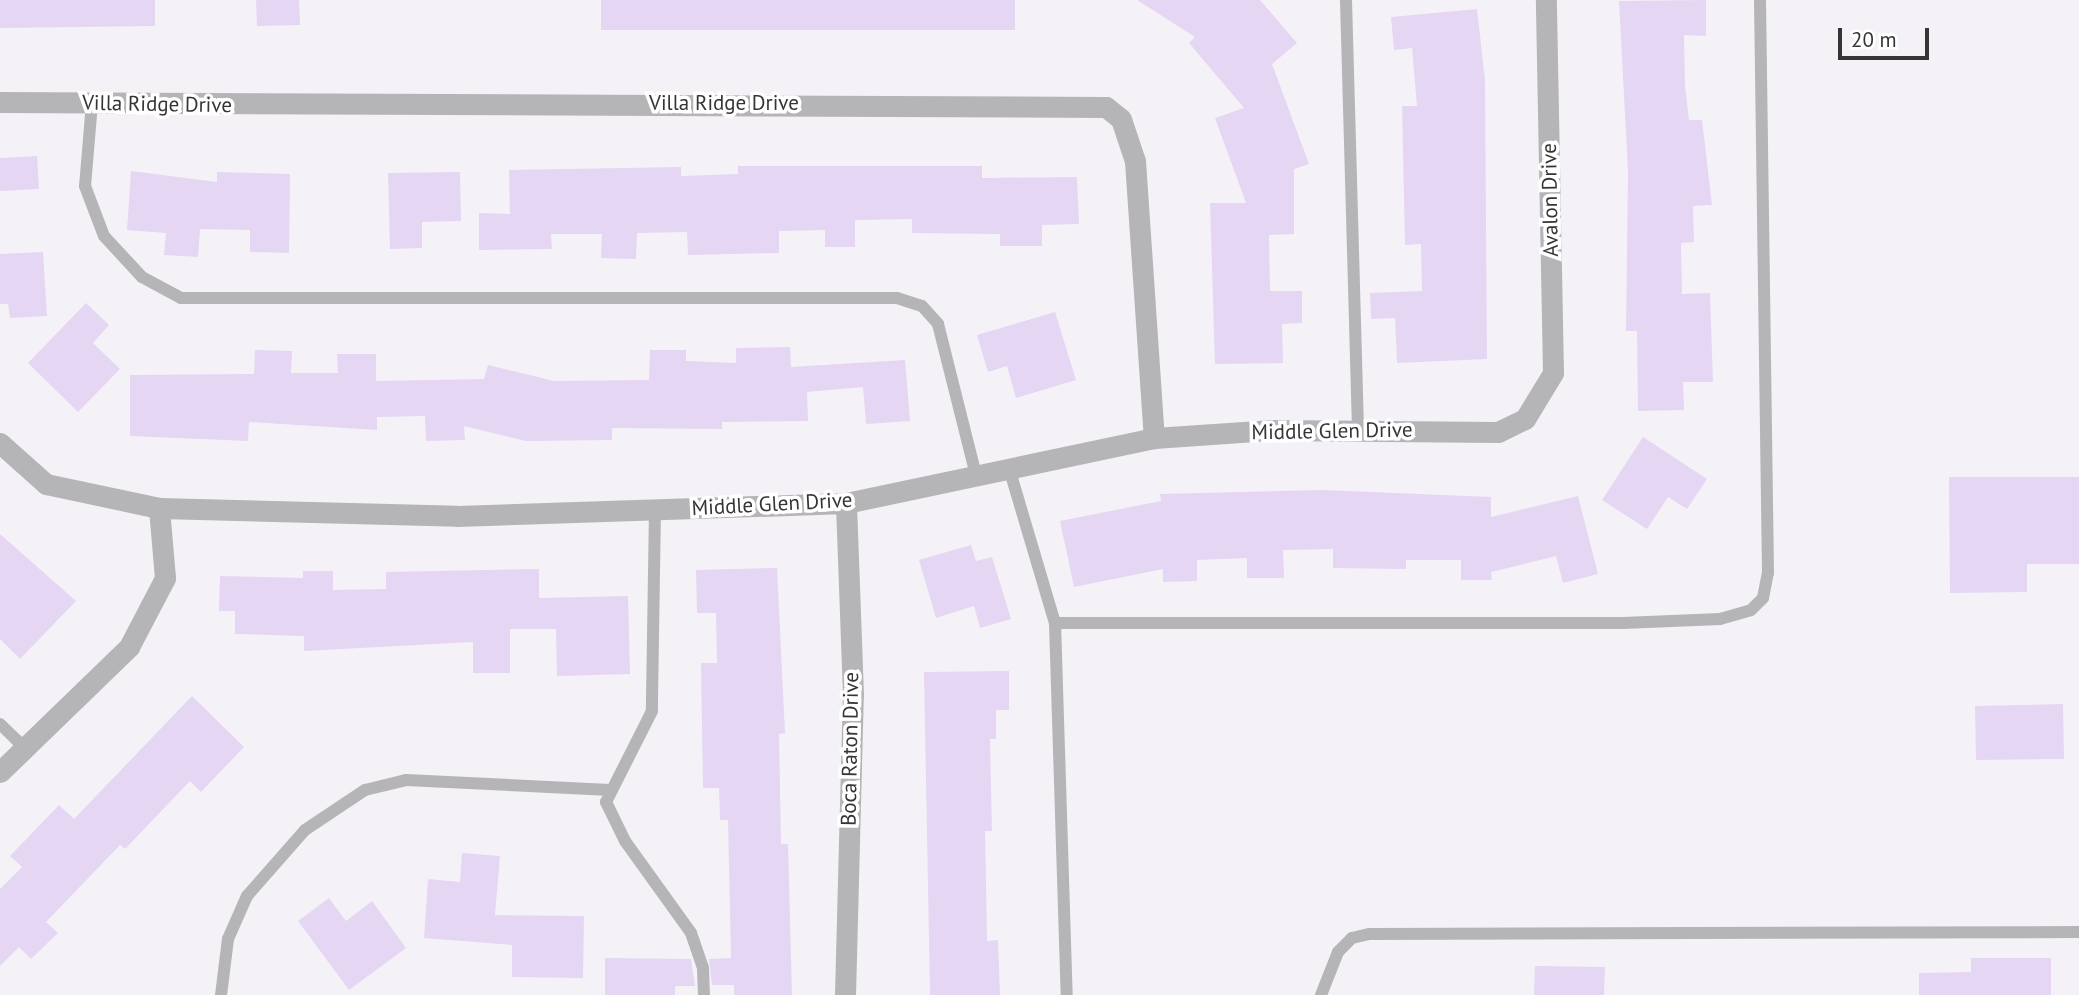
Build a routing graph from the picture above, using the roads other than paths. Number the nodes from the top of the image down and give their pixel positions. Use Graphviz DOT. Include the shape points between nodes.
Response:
graph roads {
  1 [pos="1346,0"];
  2 [pos="1546,0"];
  3 [pos="1760,0"];
  4 [pos="0,102"];
  5 [pos="92,103"];
  6 [pos="1541,396"];
  7 [pos="1358,430"];
  8 [pos="1154,438"];
  9 [pos="0,443"];
  10 [pos="1009,468"];
  11 [pos="976,475"];
  12 [pos="846,503"];
  13 [pos="159,509"];
  14 [pos="655,509"];
  15 [pos="1055,623"];
  16 [pos="0,724"];
  17 [pos="25,748"];
  18 [pos="0,772"];
  19 [pos="610,790"];
  20 [pos="2079,932"];
  21 [pos="221,995"];
  22 [pos="704,995"];
  23 [pos="845,995"];
  24 [pos="1067,995"];
  25 [pos="1321,995"];
  1 -- 7 [label="lane"];
  2 -- 6 [label="street, Avalon Drive" via="1553,373"];
  3 -- 15 [label="lane" via="1768,573 1763,598 1751,610 1720,619 1623,623"];
  4 -- 5 [label="street, Villa Ridge Drive"];
  5 -- 8 [label="street, Villa Ridge Drive" via="1106,107 1121,119 1135,161"];
  5 -- 11 [label="lane" via="85,186 104,236 142,277 181,298 897,298 922,306 938,324"];
  6 -- 7 [label="street, Middle Glen Drive" via="1525,419 1499,432"];
  7 -- 8 [label="street, Middle Glen Drive"];
  8 -- 10 [label="street, Middle Glen Drive"];
  9 -- 13 [label="street, Middle Glen Drive" via="46,484"];
  10 -- 11 [label="street, Middle Glen Drive"];
  10 -- 15 [label="lane"];
  11 -- 12 [label="street, Middle Glen Drive"];
  12 -- 14 [label="street, Middle Glen Drive"];
  12 -- 23 [label="street, Boca Raton Drive" via="853,695"];
  13 -- 14 [label="street, Middle Glen Drive" via="457,516"];
  13 -- 17 [label="street" via="165,578 129,647"];
  14 -- 19 [label="lane" via="652,711"];
  15 -- 24 [label="lane"];
  16 -- 17 [label="lane"];
  17 -- 18 [label="street"];
  19 -- 21 [label="lane" via="406,780 365,790 305,831 247,896 228,939"];
  19 -- 22 [label="lane" via="606,802 625,841 691,933 703,968"];
  20 -- 25 [label="lane" via="1370,934 1352,938 1338,952"];
}
